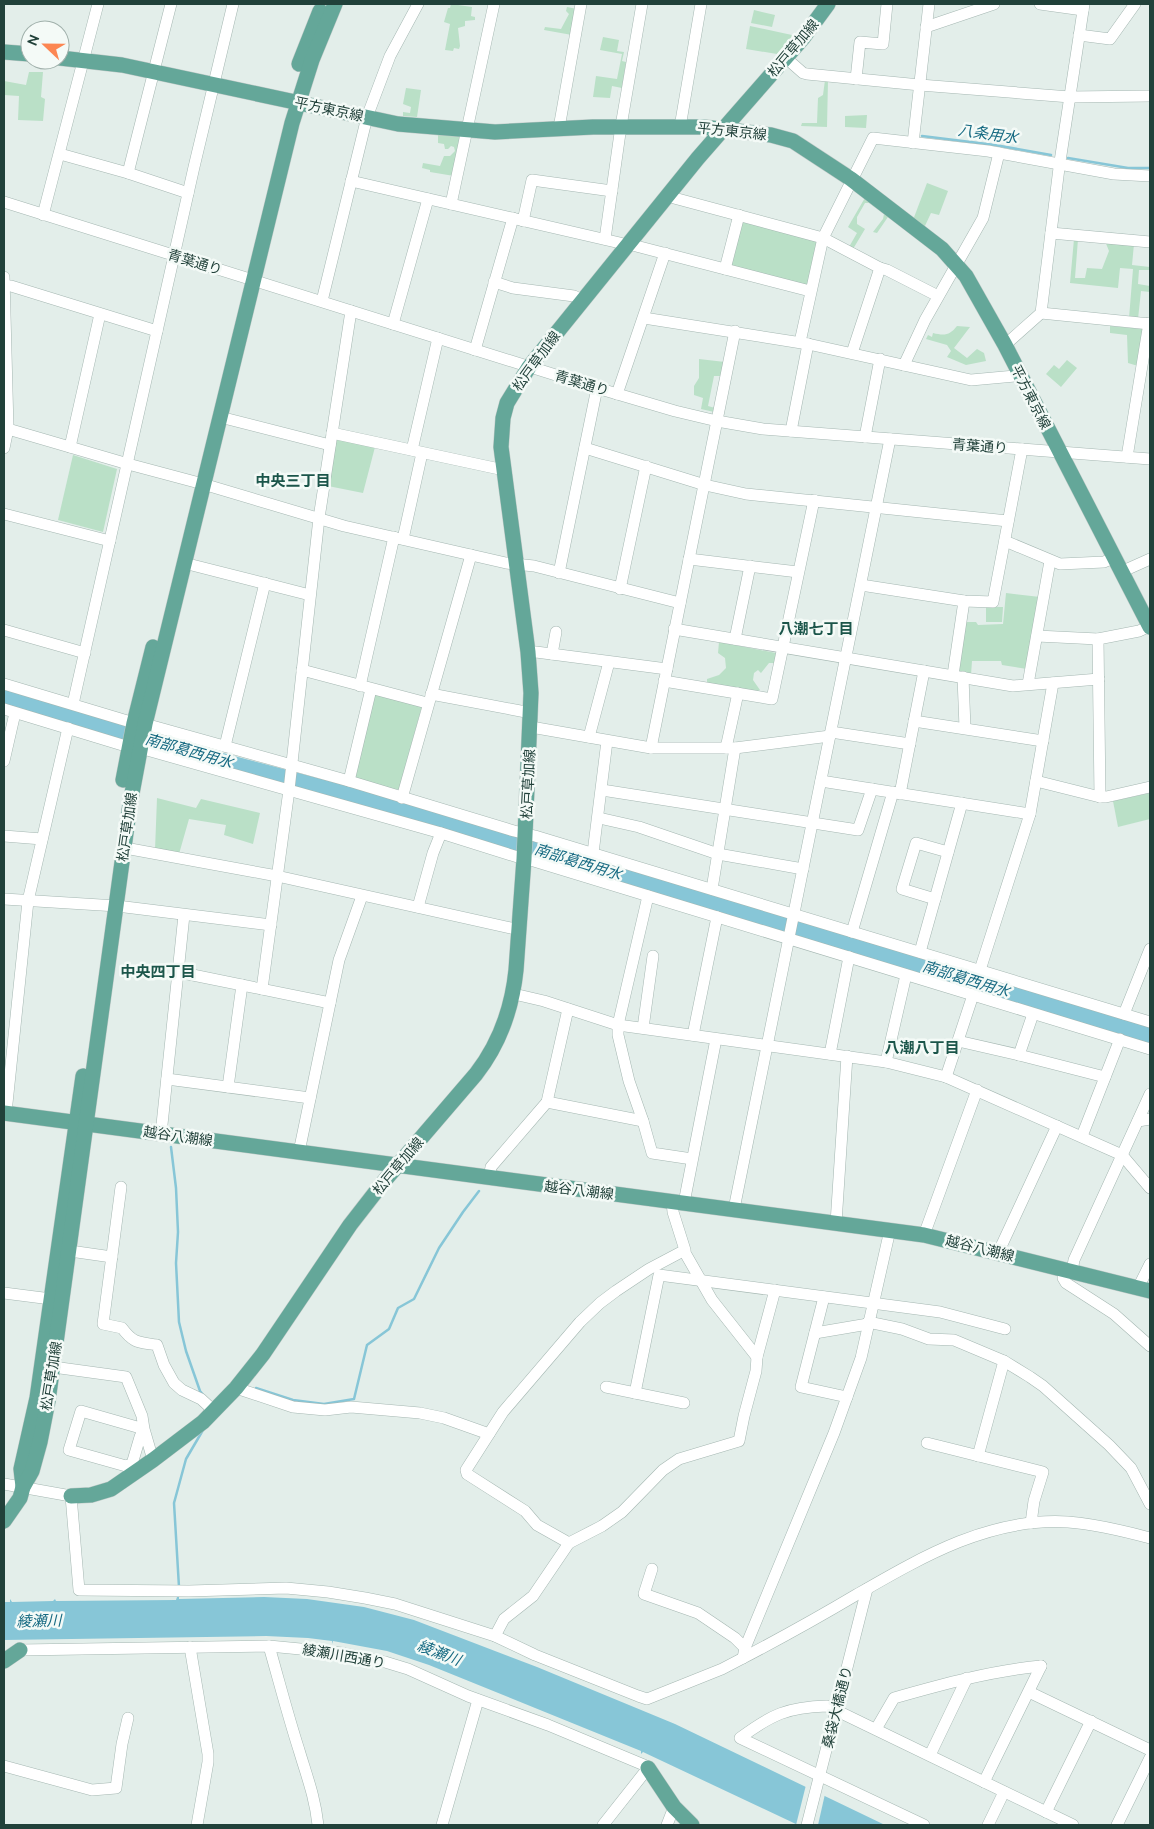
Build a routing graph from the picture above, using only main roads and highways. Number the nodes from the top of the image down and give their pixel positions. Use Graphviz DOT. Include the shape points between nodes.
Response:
graph roads {
  1 [pos="323,4"];
  2 [pos="335,4"];
  3 [pos="828,4"];
  4 [pos="4,52"];
  5 [pos="20,53"];
  6 [pos="70,59"];
  7 [pos="293,101"];
  8 [pos="722,129"];
  9 [pos="248,278"];
  10 [pos="198,483"];
  11 [pos="1150,626"];
  12 [pos="140,723"];
  13 [pos="134,748"];
  14 [pos="112,906"];
  15 [pos="5,1113"];
  16 [pos="82,1122"];
  17 [pos="398,1166"];
  18 [pos="1144,1289"];
  19 [pos="23,1486"];
  20 [pos="71,1496"];
  21 [pos="4,1521"];
  22 [pos="20,1650"];
  23 [pos="4,1661"];
  24 [pos="648,1768"];
  25 [pos="692,1825"];
  1 -- 7 [label="main road, 松戸草加線" via="307,43"];
  2 -- 7 [label="main road, 松戸草加線"];
  3 -- 8 [label="main road, 松戸草加線" via="786,58"];
  4 -- 5 [label="main road"];
  6 -- 7 [label="main road, 平方東京線" via="154,71"];
  7 -- 8 [label="main road, 平方東京線" via="398,124 467,131 621,126"];
  7 -- 9 [label="main road, 松戸草加線"];
  8 -- 11 [label="main road, 平方東京線" via="794,141 852,179 927,236 957,265 1005,345"];
  8 -- 17 [label="main road, 松戸草加線" via="529,367 512,393 503,418 501,446 528,652 531,720 514,994 488,1059"];
  9 -- 10 [label="main road, 松戸草加線"];
  9 -- 10 [label="main road, 松戸草加線" via="220,417"];
  10 -- 12 [label="main road, 松戸草加線"];
  10 -- 12 [label="main road, 松戸草加線" via="184,563"];
  12 -- 13 [label="main road, 松戸草加線"];
  13 -- 14 [label="main road, 松戸草加線"];
  13 -- 14 [label="main road, 松戸草加線" via="124,848"];
  14 -- 16 [label="main road, 松戸草加線"];
  15 -- 16 [label="main road, 越谷八潮線"];
  16 -- 17 [label="main road, 越谷八潮線"];
  16 -- 19 [label="main road, 松戸草加線" via="37,1398 21,1469"];
  16 -- 19 [label="main road, 松戸草加線" via="70,1251 53,1366 40,1442 32,1471"];
  17 -- 18 [label="main road, 越谷八潮線" via="924,1235"];
  17 -- 20 [label="main road, 松戸草加線" via="350,1225 263,1354 214,1411 112,1489"];
  19 -- 21 [label="main road, 松戸草加線" via="20,1498"];
  22 -- 23 [label="main road"];
  24 -- 25 [label="main road" via="674,1807"];
}
